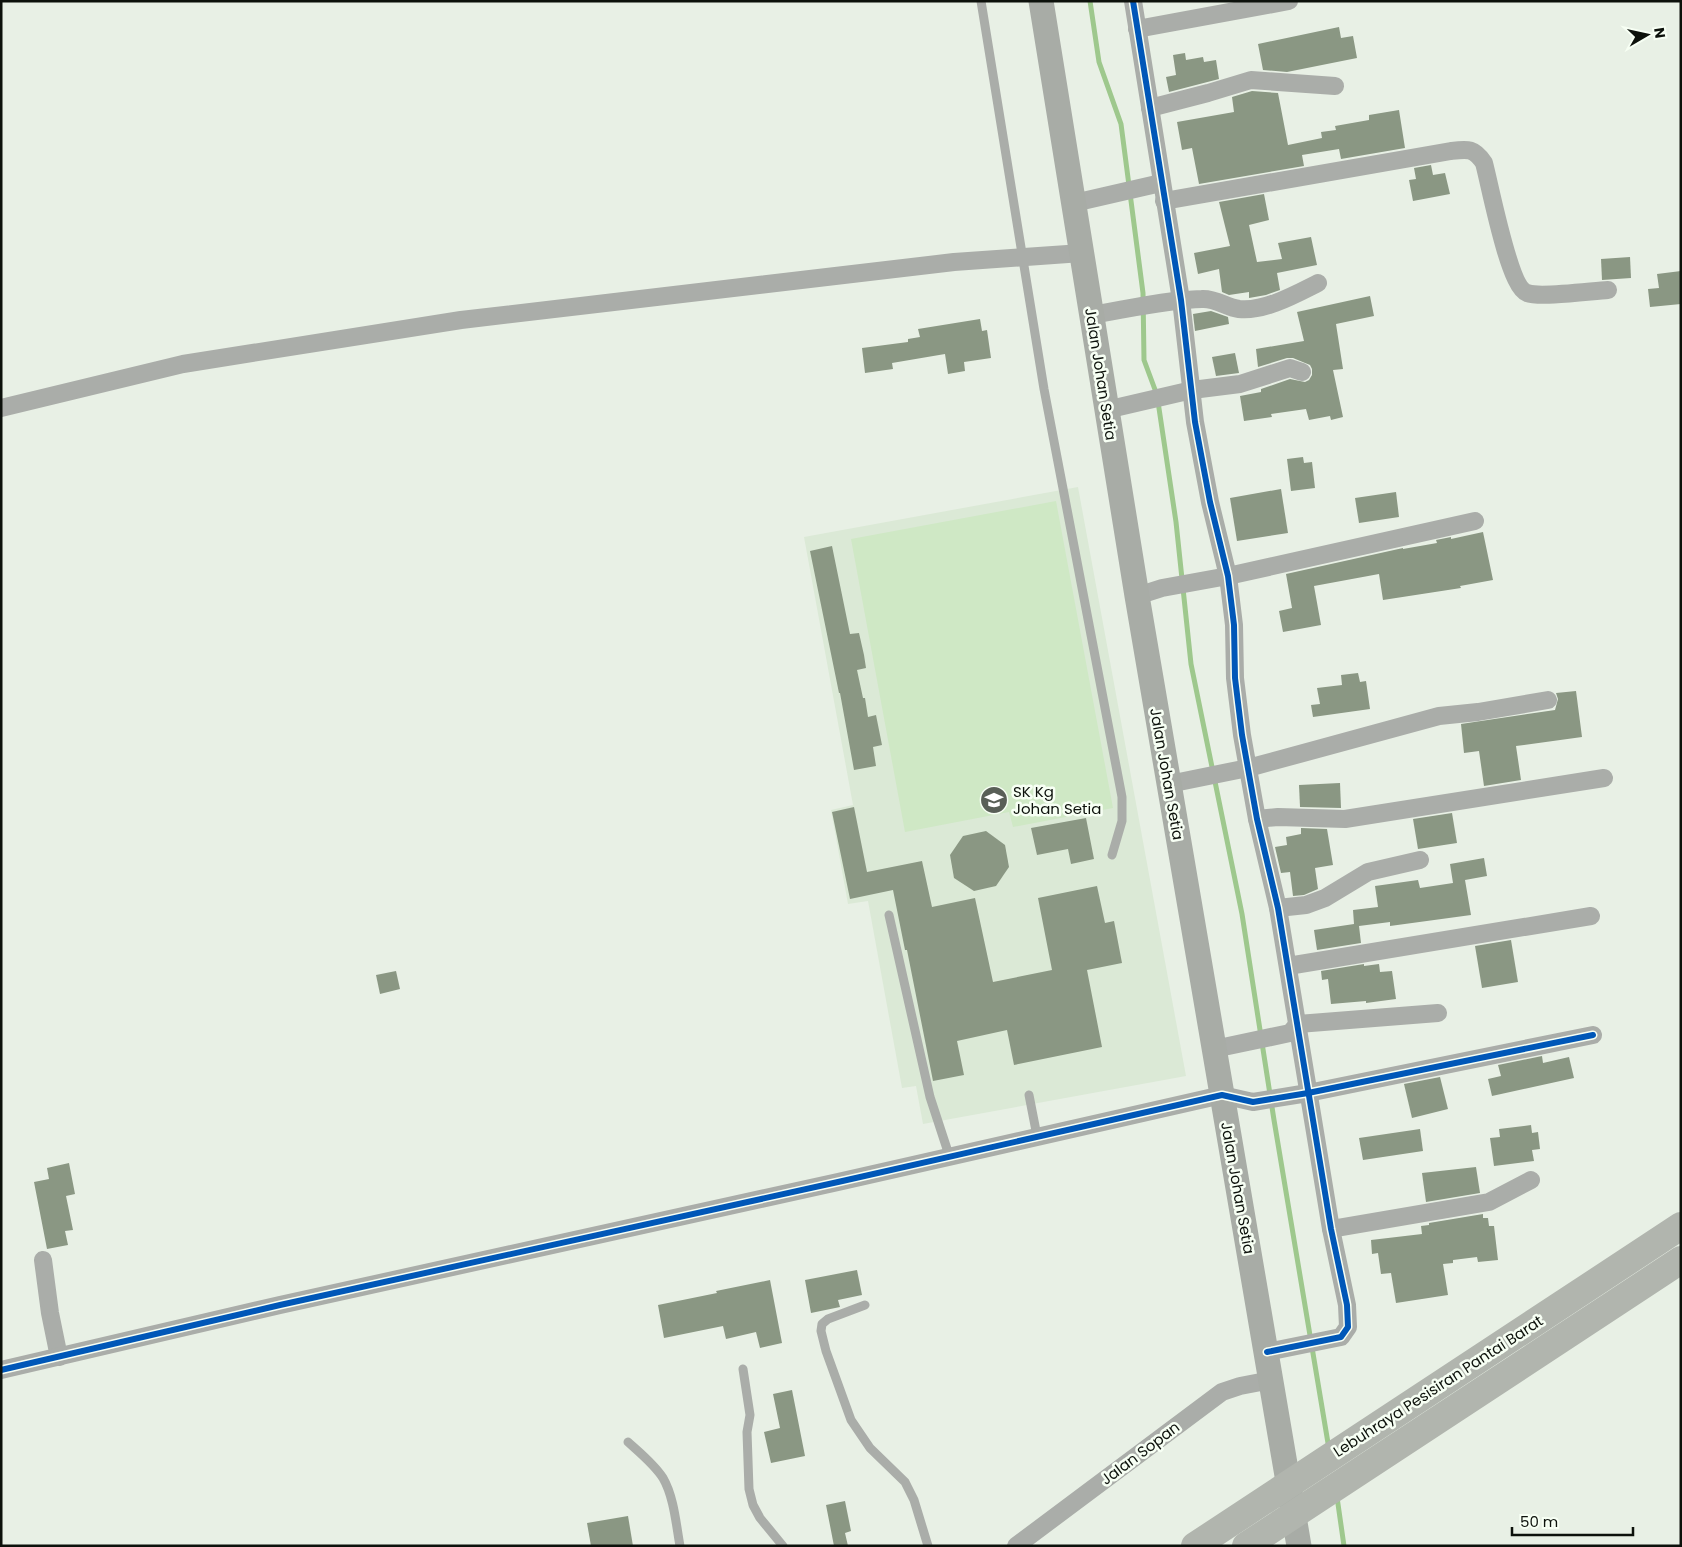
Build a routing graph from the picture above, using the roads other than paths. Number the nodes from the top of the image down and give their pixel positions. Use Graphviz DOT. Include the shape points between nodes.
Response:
graph roads {
  1 [pos="981,1"];
  2 [pos="1041,1"];
  3 [pos="1133,1"];
  4 [pos="1289,1"];
  5 [pos="1137,28"];
  6 [pos="1335,86"];
  7 [pos="1150,108"];
  8 [pos="1156,184"];
  9 [pos="1084,200"];
  10 [pos="1164,201"];
  11 [pos="1082,253"];
  12 [pos="1023,256"];
  13 [pos="1318,283"];
  14 [pos="1608,290"];
  15 [pos="1175,302"];
  16 [pos="1102,313"];
  17 [pos="1302,372"];
  18 [pos="1189,391"];
  19 [pos="1118,407"];
  20 [pos="1,408"];
  21 [pos="1475,521"];
  22 [pos="1223,576"];
  23 [pos="1137,596"];
  24 [pos="1548,700"];
  25 [pos="1243,769"];
  26 [pos="1604,778"];
  27 [pos="1180,782"];
  28 [pos="1257,819"];
  29 [pos="1112,855"];
  30 [pos="1420,860"];
  31 [pos="1278,908"];
  32 [pos="889,915"];
  33 [pos="1591,916"];
  34 [pos="1288,966"];
  35 [pos="1438,1013"];
  36 [pos="1294,1028"];
  37 [pos="1593,1035"];
  38 [pos="1214,1049"];
  39 [pos="1303,1094"];
  40 [pos="1030,1095"];
  41 [pos="1222,1095"];
  42 [pos="1037,1136"];
  43 [pos="949,1156"];
  44 [pos="1531,1180"];
  45 [pos="1681,1226"];
  46 [pos="1331,1229"];
  47 [pos="42,1260"];
  48 [pos="1681,1260"];
  49 [pos="864,1305"];
  50 [pos="1267,1352"];
  51 [pos="59,1357"];
  52 [pos="742,1369"];
  53 [pos="1,1370"];
  54 [pos="1272,1380"];
  55 [pos="628,1442"];
  56 [pos="680,1546"];
  57 [pos="783,1546"];
  58 [pos="928,1546"];
  59 [pos="1016,1546"];
  60 [pos="1195,1546"];
  61 [pos="1246,1546"];
  62 [pos="1299,1546"];
  1 -- 12 [label="lane"];
  2 -- 9 [label="main road, Jalan Johan Setia"];
  3 -- 5 [label="street"];
  4 -- 5 [label="street"];
  5 -- 7 [label="street"];
  6 -- 7 [label="street" via="1251,80"];
  7 -- 8 [label="street"];
  8 -- 9 [label="street"];
  8 -- 10 [label="street"];
  9 -- 11 [label="main road, Jalan Johan Setia"];
  10 -- 14 [label="street" via="1472,150 1484,163 1508,260 1522,291 1534,295"];
  10 -- 15 [label="street"];
  11 -- 12 [label="street"];
  11 -- 16 [label="main road, Jalan Johan Setia"];
  12 -- 20 [label="street" via="461,320 183,364"];
  12 -- 29 [label="lane" via="1044,390 1122,796 1122,821"];
  13 -- 15 [label="street" via="1266,306 1239,309 1205,298"];
  15 -- 16 [label="street"];
  15 -- 18 [label="street"];
  16 -- 19 [label="main road, Jalan Johan Setia"];
  17 -- 18 [label="street" via="1290,368 1240,384"];
  18 -- 19 [label="street"];
  18 -- 22 [label="street"];
  19 -- 23 [label="main road, Jalan Johan Setia"];
  21 -- 22 [label="street"];
  22 -- 23 [label="street"];
  22 -- 25 [label="street" via="1234,625"];
  23 -- 27 [label="main road, Jalan Johan Setia"];
  24 -- 25 [label="street" via="1439,716"];
  25 -- 27 [label="street"];
  25 -- 28 [label="street"];
  26 -- 28 [label="street" via="1345,819"];
  27 -- 38 [label="main road, Jalan Johan Setia"];
  28 -- 31 [label="street"];
  30 -- 31 [label="street" via="1368,872 1325,898 1306,905"];
  31 -- 34 [label="street"];
  32 -- 43 [label="lane" via="930,1097"];
  33 -- 34 [label="street"];
  34 -- 36 [label="street"];
  35 -- 36 [label="street"];
  36 -- 38 [label="street"];
  36 -- 39 [label="street"];
  37 -- 39 [label="street"];
  38 -- 41 [label="main road, Jalan Johan Setia"];
  39 -- 41 [label="street" via="1253,1102"];
  39 -- 46 [label="street"];
  40 -- 42 [label="lane"];
  41 -- 42 [label="street"];
  41 -- 50 [label="main road, Jalan Johan Setia"];
  42 -- 43 [label="street"];
  43 -- 51 [label="street"];
  44 -- 46 [label="street" via="1489,1202"];
  45 -- 60 [label="highway, Lebuhraya Pesisiran Pantai Barat"];
  46 -- 50 [label="street" via="1347,1305 1348,1327 1341,1337"];
  47 -- 51 [label="street"];
  48 -- 61 [label="highway, Lebuhraya Pesisiran Pantai Barat"];
  49 -- 58 [label="lane" via="822,1324 826,1351 851,1420 870,1448 905,1482 917,1507"];
  50 -- 54 [label="main road, Jalan Johan Setia"];
  51 -- 53 [label="street"];
  52 -- 57 [label="lane" via="750,1415 747,1432 749,1489 760,1518"];
  54 -- 59 [label="street, Jalan Sopan" via="1222,1392"];
  54 -- 62 [label="main road, Jalan Johan Setia"];
  55 -- 56 [label="lane" via="664,1479"];
}
